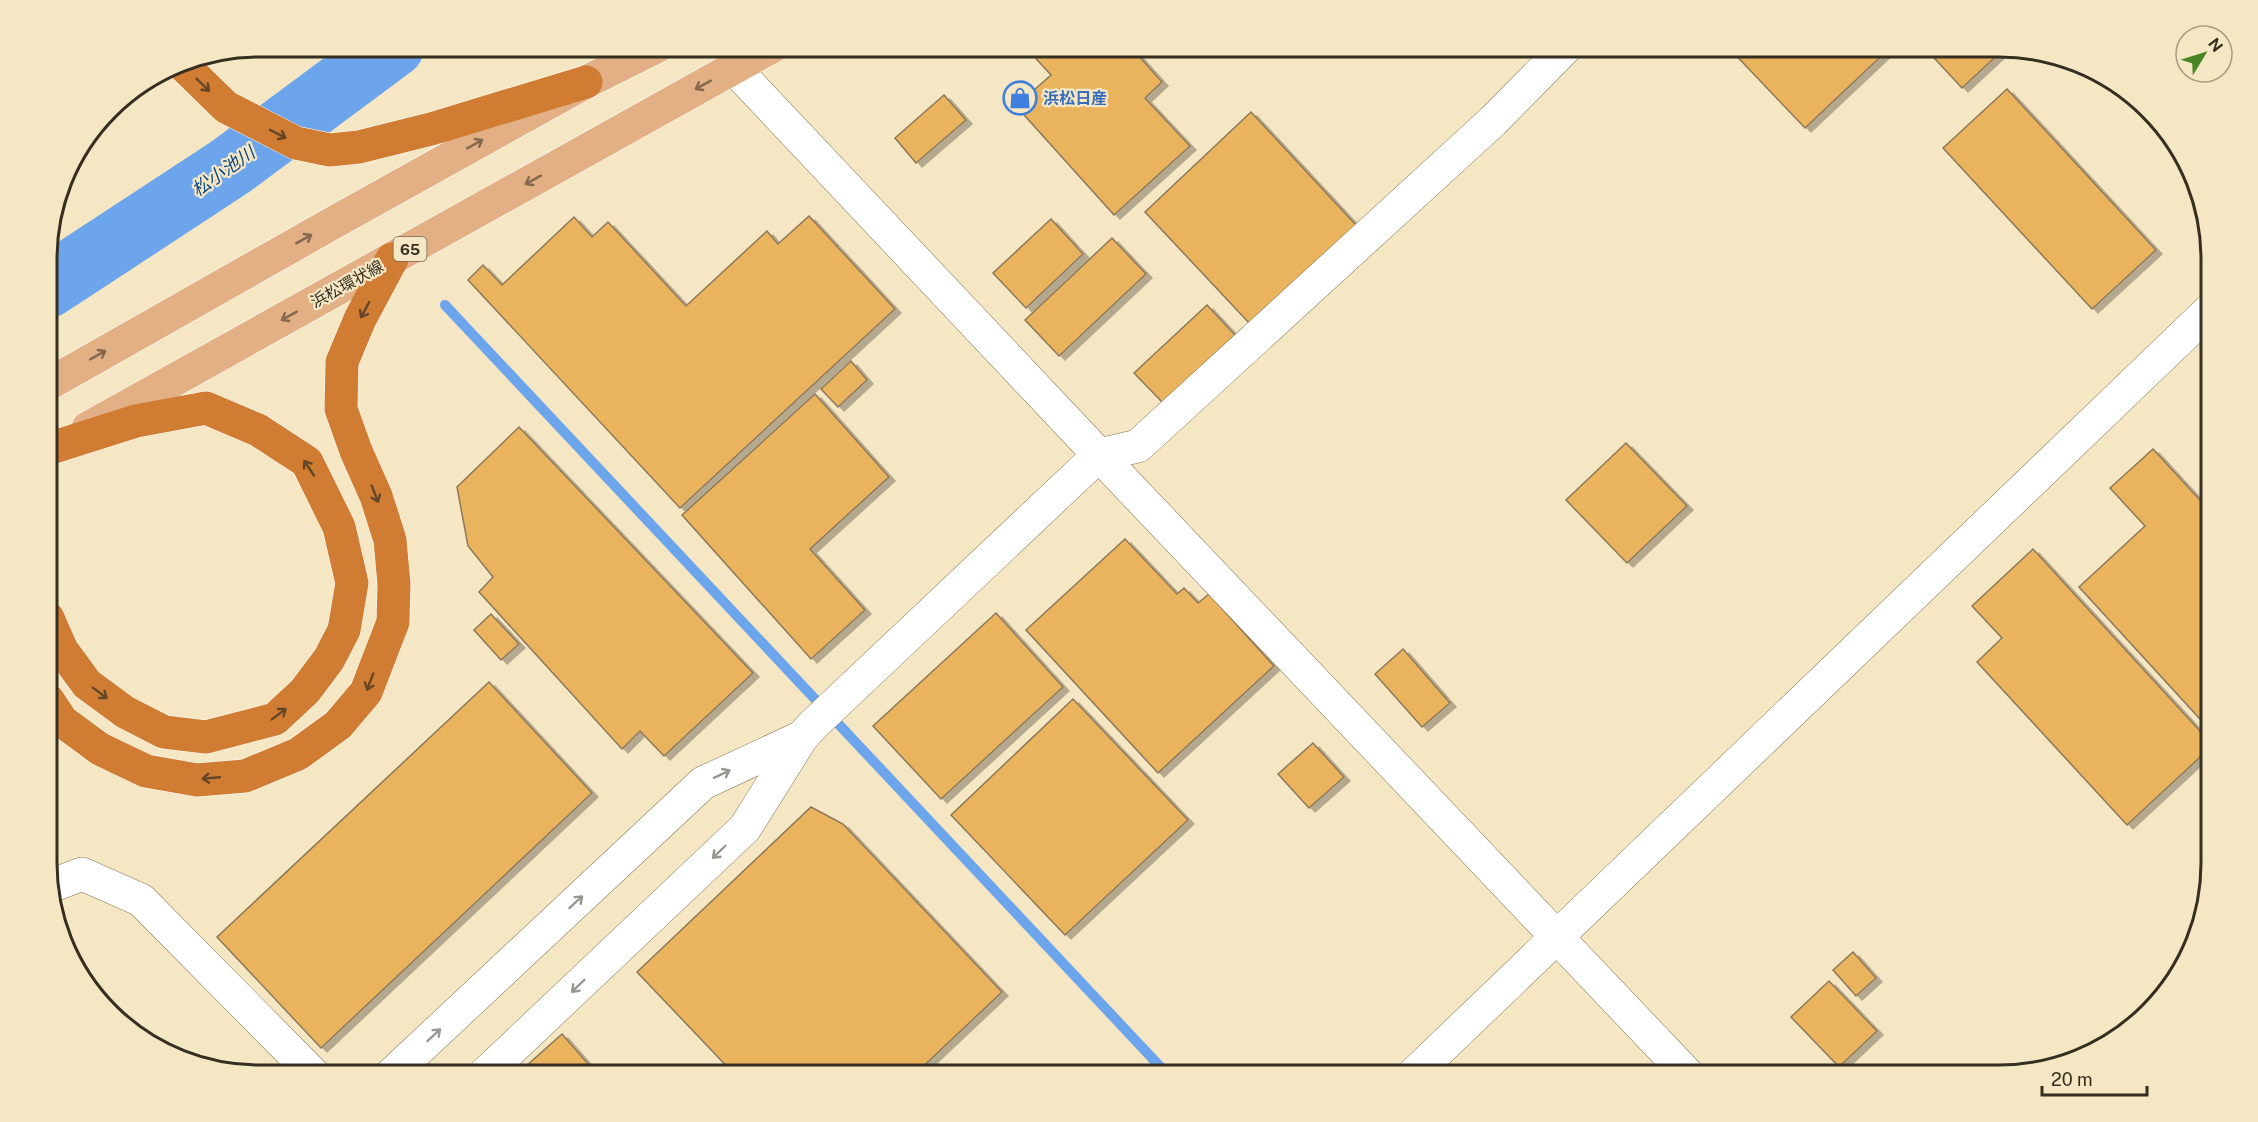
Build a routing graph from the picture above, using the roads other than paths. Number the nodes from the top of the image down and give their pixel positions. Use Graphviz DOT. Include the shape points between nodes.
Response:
graph roads {
  1 [pos="636,57"];
  2 [pos="754,57"];
  3 [pos="1556,57"];
  4 [pos="734,68"];
  5 [pos="188,70"];
  6 [pos="586,82"];
  7 [pos="392,259"];
  8 [pos="2201,319"];
  9 [pos="57,379"];
  10 [pos="57,446"];
  11 [pos="57,447"];
  12 [pos="1099,455"];
  13 [pos="57,639"];
  14 [pos="57,714"];
  15 [pos="808,730"];
  16 [pos="58,883"];
  17 [pos="1557,938"];
  18 [pos="303,1065"];
  19 [pos="403,1065"];
  20 [pos="496,1065"];
  21 [pos="1424,1065"];
  22 [pos="1678,1065"];
  1 -- 6 [label="main road"];
  2 -- 4 [label="main road, 浜松環状線 / 65"];
  3 -- 12 [label="street" via="1493,121 1138,447"];
  4 -- 7 [label="main road, 浜松環状線 / 65, one-way"];
  4 -- 12 [label="street"];
  5 -- 6 [label="highway, one-way" via="226,107 296,143 330,150 431,129"];
  9 -- 6 [label="main road, one-way"];
  7 -- 10 [label="main road, 浜松環状線 / 65, one-way"];
  7 -- 14 [label="highway, one-way" via="342,362 341,409 390,540 394,584 393,622 366,692 338,725 298,754 245,776 197,780 146,771 100,749"];
  8 -- 17 [label="street"];
  13 -- 11 [label="highway, one-way" via="87,684 124,712 164,732 206,737 275,718 305,691 344,630 351,583 339,527 308,462 258,430 206,408 136,421"];
  12 -- 15 [label="street"];
  12 -- 17 [label="street"];
  19 -- 15 [label="street, one-way" via="703,783"];
  15 -- 20 [label="street, one-way" via="744,828"];
  16 -- 18 [label="street" via="82,874 141,900"];
  17 -- 21 [label="street"];
  17 -- 22 [label="street"];
}
